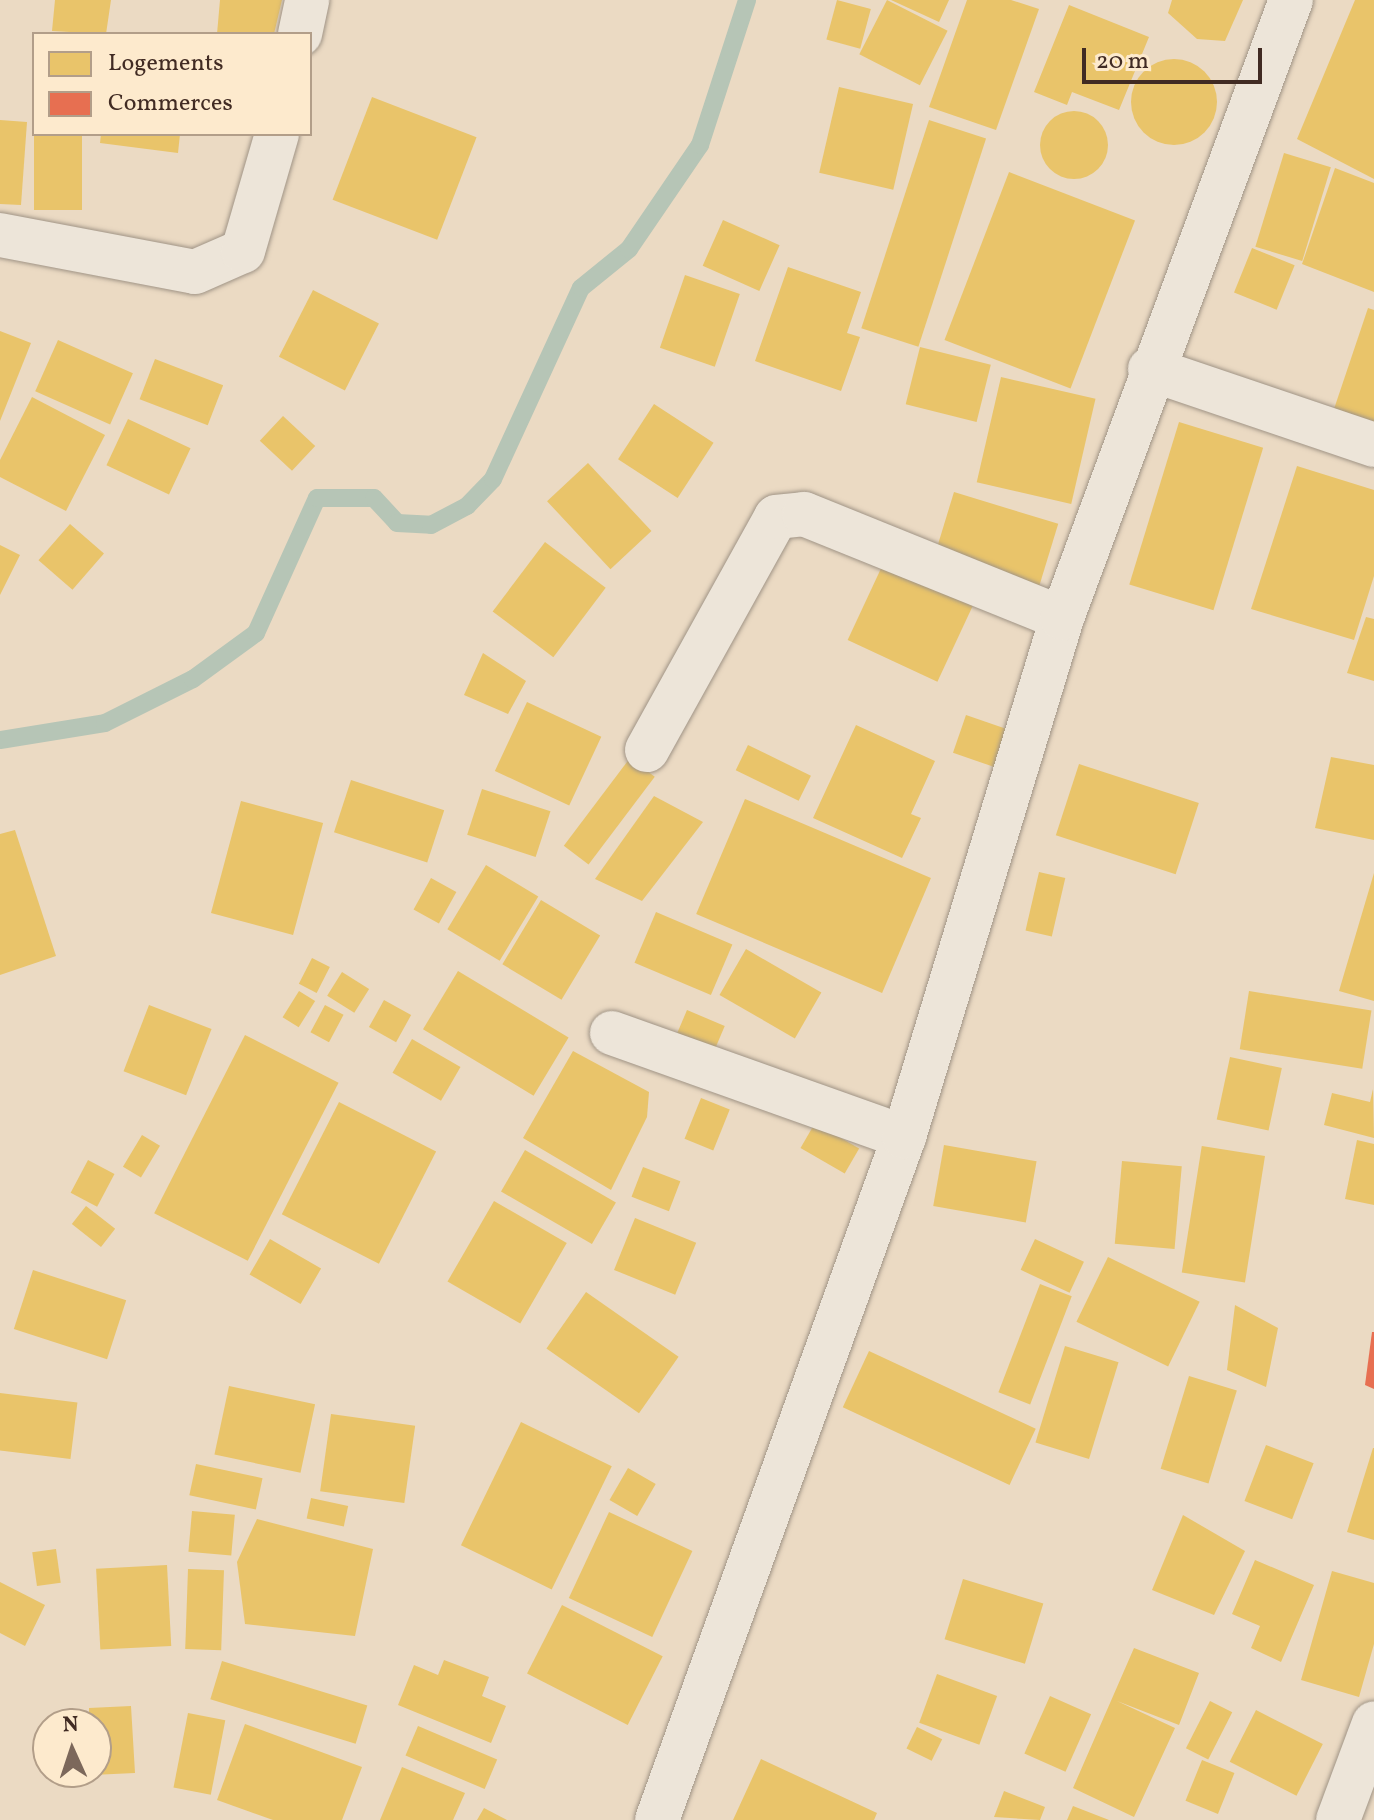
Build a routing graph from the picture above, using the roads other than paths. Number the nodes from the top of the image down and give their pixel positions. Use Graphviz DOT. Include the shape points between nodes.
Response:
graph roads {
  1 [pos="307,0"];
  2 [pos="1291,0"];
  3 [pos="300,32"];
  4 [pos="276,136"];
  5 [pos="0,235"];
  6 [pos="1150,369"];
  7 [pos="1374,445"];
  8 [pos="1062,618"];
  9 [pos="647,750"];
  10 [pos="612,1033"];
  11 [pos="904,1137"];
  12 [pos="1374,1723"];
  13 [pos="657,1820"];
  14 [pos="1338,1820"];
  1 -- 3 [label="street"];
  2 -- 6 [label="street"];
  4 -- 5 [label="street" via="243,251 195,272"];
  6 -- 7 [label="street"];
  6 -- 8 [label="street"];
  8 -- 9 [label="street" via="804,514 776,517"];
  8 -- 11 [label="street"];
  10 -- 11 [label="street"];
  11 -- 13 [label="street"];
  12 -- 14 [label="street"];
}
